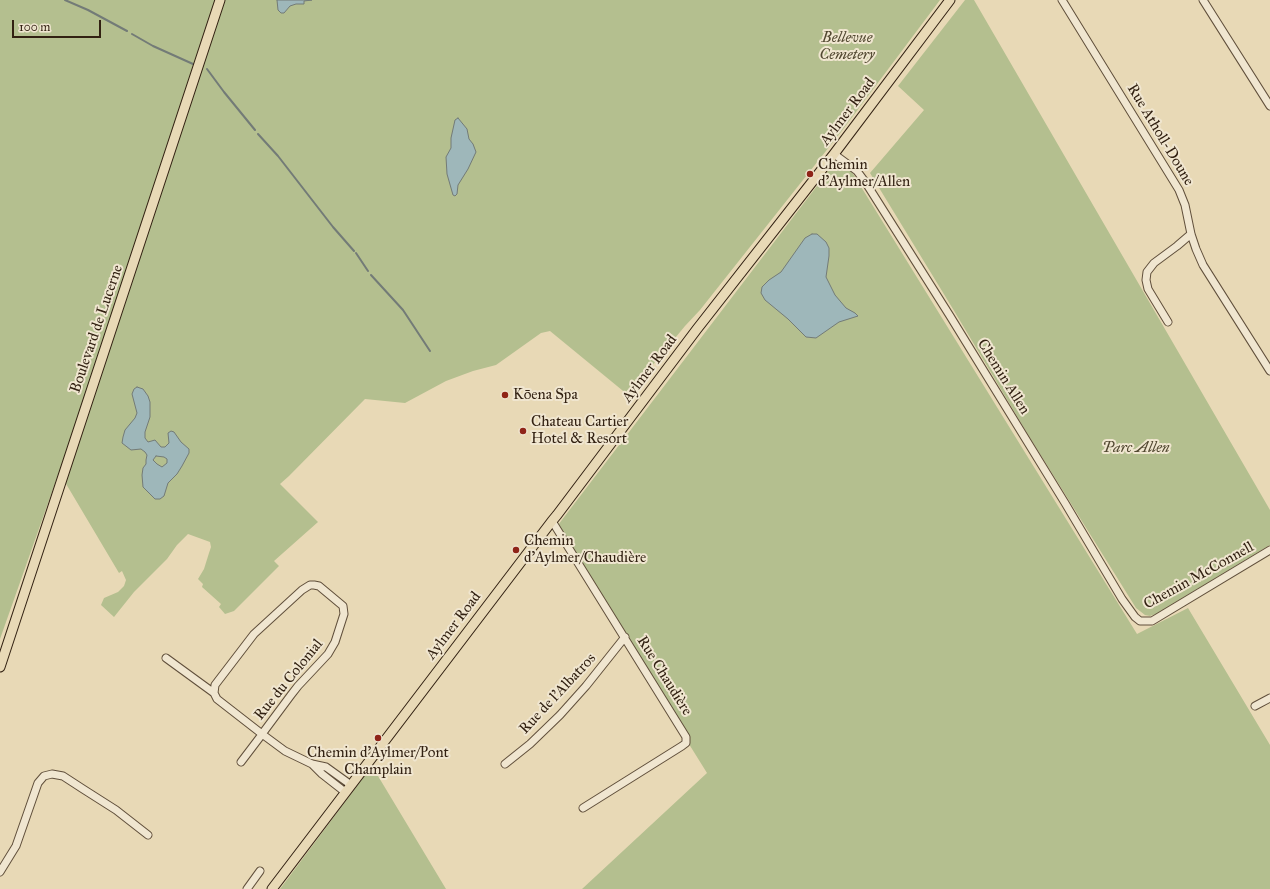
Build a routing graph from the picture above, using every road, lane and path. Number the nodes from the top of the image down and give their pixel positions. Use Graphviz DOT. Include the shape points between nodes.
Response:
graph roads {
  1 [pos="220,0"];
  2 [pos="950,0"];
  3 [pos="1062,0"];
  4 [pos="1203,0"];
  5 [pos="1270,106"];
  6 [pos="834,154"];
  7 [pos="1191,234"];
  8 [pos="1168,322"];
  9 [pos="1270,371"];
  10 [pos="552,520"];
  11 [pos="1270,550"];
  12 [pos="1140,621"];
  13 [pos="625,637"];
  14 [pos="166,658"];
  15 [pos="0,666"];
  16 [pos="214,694"];
  17 [pos="1270,698"];
  18 [pos="1256,706"];
  19 [pos="262,734"];
  20 [pos="241,762"];
  21 [pos="505,764"];
  22 [pos="348,789"];
  23 [pos="583,808"];
  24 [pos="148,835"];
  25 [pos="260,871"];
  26 [pos="0,872"];
  27 [pos="247,889"];
  28 [pos="272,889"];
  1 -- 15 [label="main road, Boulevard de Lucerne"];
  2 -- 6 [label="main road, Aylmer Road"];
  3 -- 7 [label="street, Rue Atholl-Doune" via="1179,190"];
  4 -- 5 [label="street"];
  6 -- 10 [label="main road, Aylmer Road"];
  6 -- 12 [label="street, Chemin Allen" via="857,170 866,183 1122,599"];
  7 -- 8 [label="street" via="1154,263 1147,272 1148,289"];
  7 -- 9 [label="street, Rue Atholl-Doune" via="1204,265"];
  10 -- 13 [label="street, Rue Chaudière"];
  10 -- 22 [label="main road, Aylmer Road"];
  11 -- 12 [label="street, Chemin McConnell" via="1152,621"];
  13 -- 21 [label="street, Rue de l'Albatros" via="560,715"];
  13 -- 23 [label="street, Rue Chaudière" via="686,737 686,743"];
  14 -- 16 [label="street"];
  16 -- 19 [label="street"];
  16 -- 19 [label="street, Rue du Colonial" via="215,685 254,634 307,587 318,586 341,603 344,614 334,646 298,686"];
  17 -- 18 [label="street"];
  19 -- 20 [label="street, Rue du Colonial"];
  19 -- 22 [label="street" via="293,756 326,767"];
  22 -- 28 [label="main road, Aylmer Road"];
  24 -- 26 [label="street" via="116,810 63,776 44,776 38,783 16,846"];
  25 -- 27 [label="street"];
}
